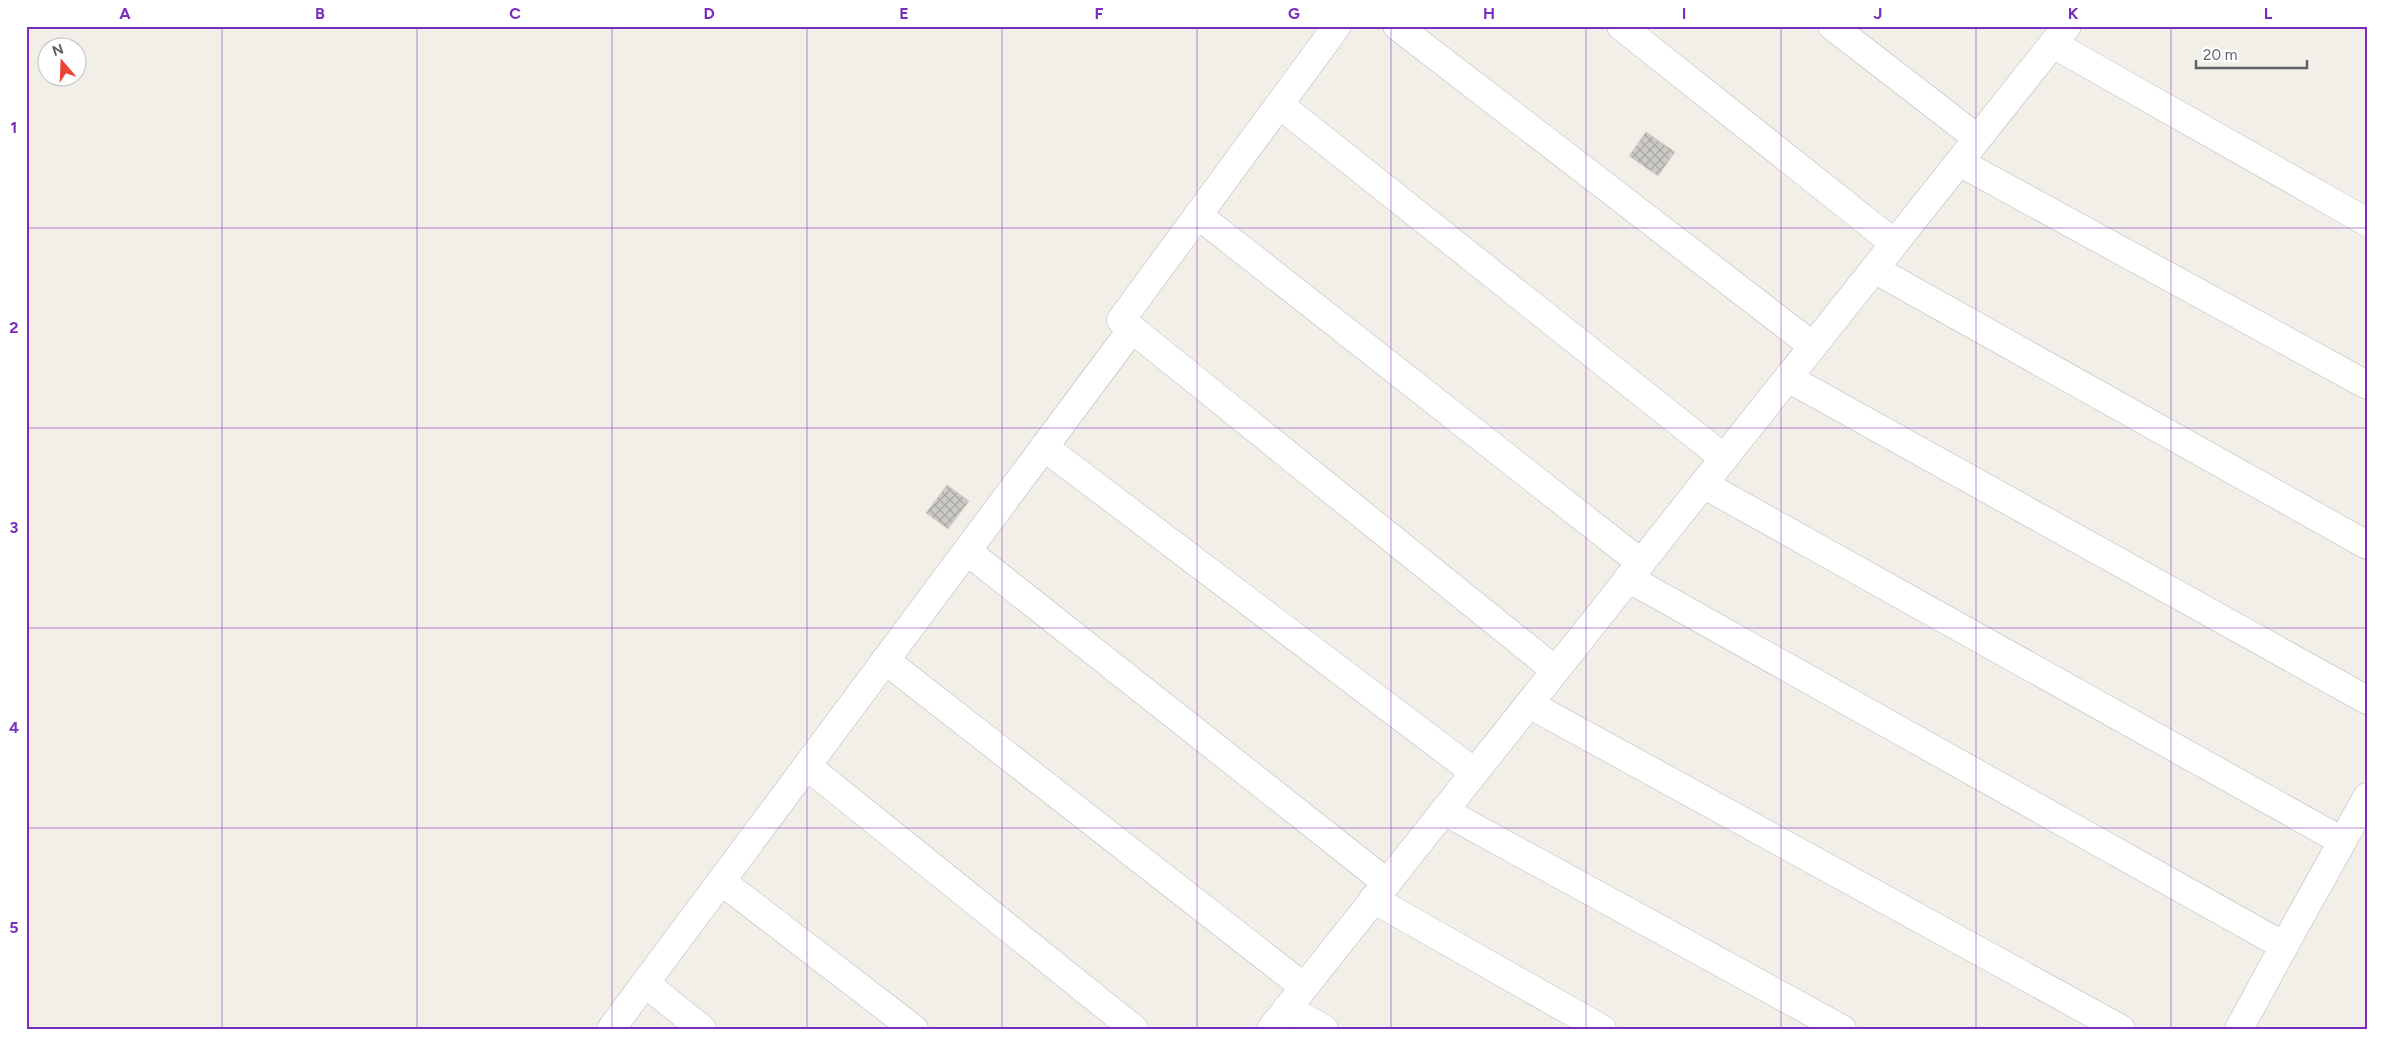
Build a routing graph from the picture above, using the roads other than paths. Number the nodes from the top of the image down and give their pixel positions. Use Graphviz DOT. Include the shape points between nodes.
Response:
graph roads {
  1 [pos="1337,26"];
  2 [pos="1397,26"];
  3 [pos="1621,26"];
  4 [pos="1832,26"];
  5 [pos="2061,31"];
  6 [pos="1280,105"];
  7 [pos="1977,138"];
  8 [pos="1959,162"];
  9 [pos="1198,215"];
  10 [pos="2367,222"];
  11 [pos="1894,244"];
  12 [pos="1874,269"];
  13 [pos="1132,329"];
  14 [pos="1813,346"];
  15 [pos="1788,378"];
  16 [pos="2367,385"];
  17 [pos="1044,447"];
  18 [pos="1724,458"];
  19 [pos="1703,484"];
  20 [pos="2367,545"];
  21 [pos="967,551"];
  22 [pos="1634,570"];
  23 [pos="885,660"];
  24 [pos="1555,670"];
  25 [pos="2367,700"];
  26 [pos="1529,704"];
  27 [pos="807,766"];
  28 [pos="1474,772"];
  29 [pos="2367,797"];
  30 [pos="1444,811"];
  31 [pos="2342,841"];
  32 [pos="721,881"];
  33 [pos="1380,891"];
  34 [pos="2284,946"];
  35 [pos="645,983"];
  36 [pos="1287,1008"];
  37 [pos="611,1029"];
  38 [pos="702,1029"];
  39 [pos="914,1029"];
  40 [pos="1134,1029"];
  41 [pos="1324,1029"];
  42 [pos="1602,1029"];
  43 [pos="1842,1029"];
  44 [pos="2121,1029"];
  45 [pos="2239,1029"];
  1 -- 6 [label="street"];
  2 -- 14 [label="street"];
  3 -- 11 [label="street"];
  4 -- 7 [label="street"];
  5 -- 7 [label="street"];
  5 -- 10 [label="street"];
  6 -- 9 [label="street"];
  6 -- 18 [label="street"];
  7 -- 8 [label="street"];
  8 -- 11 [label="street"];
  8 -- 16 [label="street"];
  9 -- 13 [label="street" via="1121,320"];
  9 -- 22 [label="street"];
  11 -- 12 [label="street"];
  12 -- 14 [label="street"];
  12 -- 20 [label="street"];
  13 -- 17 [label="street"];
  13 -- 24 [label="street"];
  14 -- 15 [label="street"];
  15 -- 18 [label="street"];
  15 -- 25 [label="street"];
  17 -- 21 [label="street"];
  17 -- 28 [label="street"];
  18 -- 19 [label="street"];
  19 -- 22 [label="street"];
  19 -- 31 [label="street"];
  21 -- 23 [label="street"];
  21 -- 33 [label="street"];
  22 -- 24 [label="street"];
  22 -- 34 [label="street"];
  23 -- 27 [label="street"];
  23 -- 36 [label="street"];
  24 -- 26 [label="street"];
  26 -- 28 [label="street"];
  26 -- 44 [label="street"];
  27 -- 32 [label="street"];
  27 -- 40 [label="street"];
  28 -- 30 [label="street"];
  29 -- 31 [label="street"];
  30 -- 33 [label="street"];
  30 -- 43 [label="street"];
  31 -- 34 [label="street"];
  32 -- 35 [label="street"];
  32 -- 39 [label="street"];
  33 -- 36 [label="street"];
  33 -- 42 [label="street"];
  34 -- 45 [label="street"];
  35 -- 37 [label="street"];
  35 -- 38 [label="street"];
  36 -- 41 [label="street"];
}
